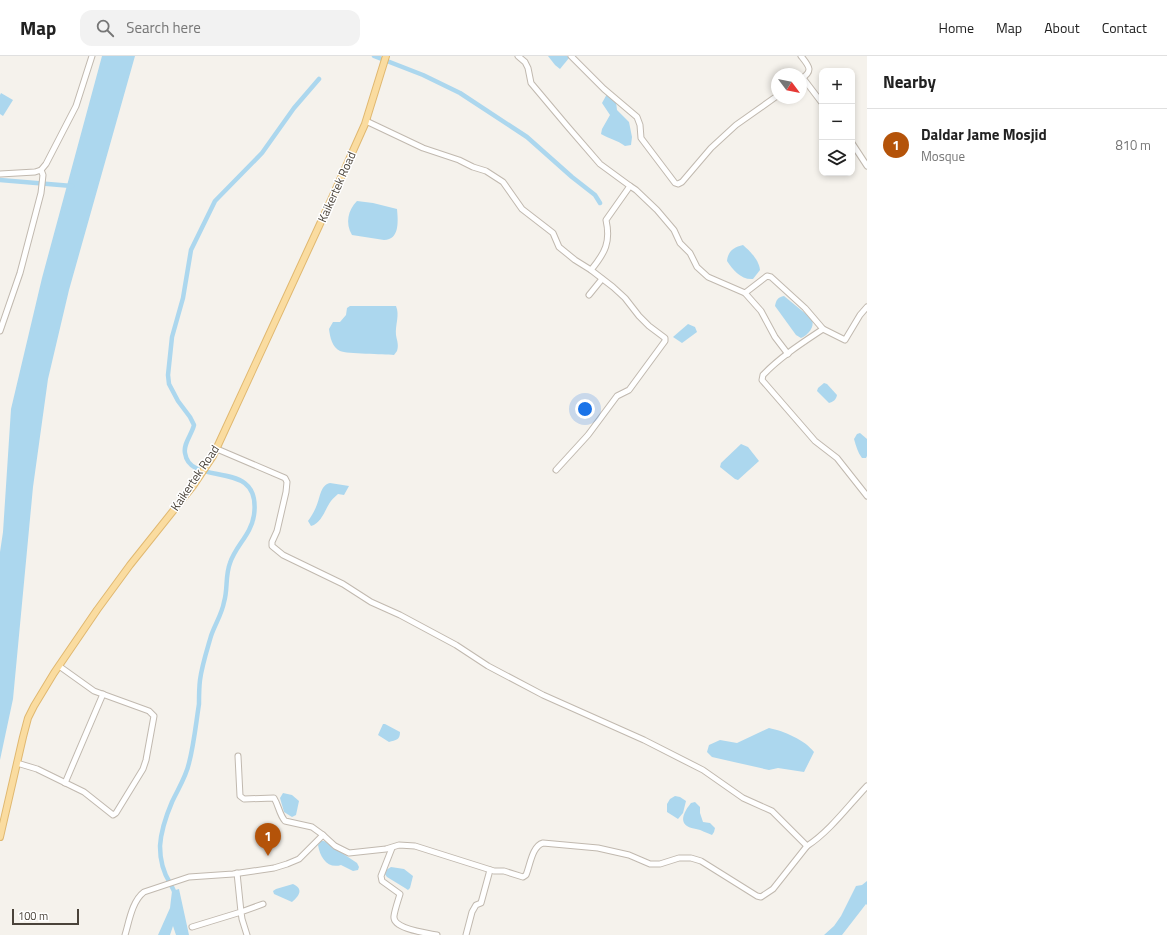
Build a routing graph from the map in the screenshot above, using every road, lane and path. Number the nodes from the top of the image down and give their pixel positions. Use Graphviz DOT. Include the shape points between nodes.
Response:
graph roads {
  1 [pos="92,56"];
  2 [pos="386,56"];
  3 [pos="518,56"];
  4 [pos="571,56"];
  5 [pos="801,56"];
  6 [pos="807,76"];
  7 [pos="807,85"];
  8 [pos="819,99"];
  9 [pos="771,100"];
  10 [pos="366,121"];
  11 [pos="855,148"];
  12 [pos="867,166"];
  13 [pos="42,173"];
  14 [pos="0,174"];
  15 [pos="630,186"];
  16 [pos="591,270"];
  17 [pos="602,279"];
  18 [pos="745,293"];
  19 [pos="589,295"];
  20 [pos="866,309"];
  21 [pos="823,329"];
  22 [pos="0,331"];
  23 [pos="788,354"];
  24 [pos="217,449"];
  25 [pos="556,470"];
  26 [pos="867,496"];
  27 [pos="59,666"];
  28 [pos="103,694"];
  29 [pos="238,756"];
  30 [pos="17,763"];
  31 [pos="65,783"];
  32 [pos="867,786"];
  33 [pos="323,835"];
  34 [pos="0,837"];
  35 [pos="806,846"];
  36 [pos="392,848"];
  37 [pos="490,870"];
  38 [pos="237,873"];
  39 [pos="263,904"];
  40 [pos="241,912"];
  41 [pos="192,927"];
  42 [pos="422,933"];
  43 [pos="125,935"];
  44 [pos="247,935"];
  45 [pos="437,935"];
  46 [pos="466,935"];
  1 -- 13 [label="street" via="76,106"];
  2 -- 10 [label="main road, Kaikertek Road"];
  3 -- 15 [label="street" via="525,62 532,83 568,127 600,164"];
  4 -- 9 [label="street" via="637,117 641,138 678,184 736,125"];
  5 -- 6 [label="street" via="809,68"];
  7 -- 8 [label="street"];
  10 -- 16 [label="street" via="423,148 492,175 502,182 522,209 553,233 559,247"];
  10 -- 24 [label="main road, Kaikertek Road"];
  11 -- 12 [label="street"];
  13 -- 14 [label="street"];
  13 -- 22 [label="street" via="41,193 20,273"];
  15 -- 16 [label="street" via="606,220 608,231 605,250"];
  15 -- 18 [label="street" via="657,210 674,230 697,267 708,277"];
  16 -- 17 [label="street"];
  17 -- 19 [label="street"];
  17 -- 25 [label="street" via="625,298 639,316 665,338 665,341 629,390 616,396 588,435"];
  18 -- 21 [label="street" via="767,276 771,277 805,308"];
  18 -- 23 [label="street" via="761,311"];
  20 -- 21 [label="street" via="845,340"];
  21 -- 23 [label="street"];
  23 -- 26 [label="street" via="762,375 762,380 815,441 837,458"];
  24 -- 27 [label="main road, Kaikertek Road" via="193,486 130,566"];
  24 -- 35 [label="street" via="285,478 286,492 272,542 272,546 283,555 456,645 488,666 543,695 644,740 703,770 743,798 772,811"];
  27 -- 28 [label="street" via="94,691"];
  27 -- 30 [label="main road, Kaikertek Road" via="28,718"];
  28 -- 31 [label="street"];
  28 -- 31 [label="street" via="153,714 150,742 142,769 115,815 84,792"];
  29 -- 33 [label="street" via="240,796 244,799 274,798 285,821 312,827"];
  30 -- 31 [label="street" via="37,769"];
  30 -- 34 [label="main road, Kaikertek Road"];
  32 -- 35 [label="street"];
  33 -- 36 [label="street" via="335,846 349,853"];
  33 -- 38 [label="street" via="299,859 274,868"];
  35 -- 37 [label="street" via="772,889 761,897 701,861 679,858 660,864 650,864 629,855 598,848 539,844 523,877"];
  36 -- 37 [label="street" via="398,845 415,846"];
  36 -- 42 [label="street" via="381,876 382,881 400,894 393,917 402,927"];
  37 -- 46 [label="street" via="484,896 472,912"];
  38 -- 40 [label="street"];
  38 -- 43 [label="street" via="189,877 144,892 134,907"];
  39 -- 40 [label="street"];
  40 -- 41 [label="street"];
  40 -- 44 [label="street"];
  42 -- 45 [label="street"];
}
